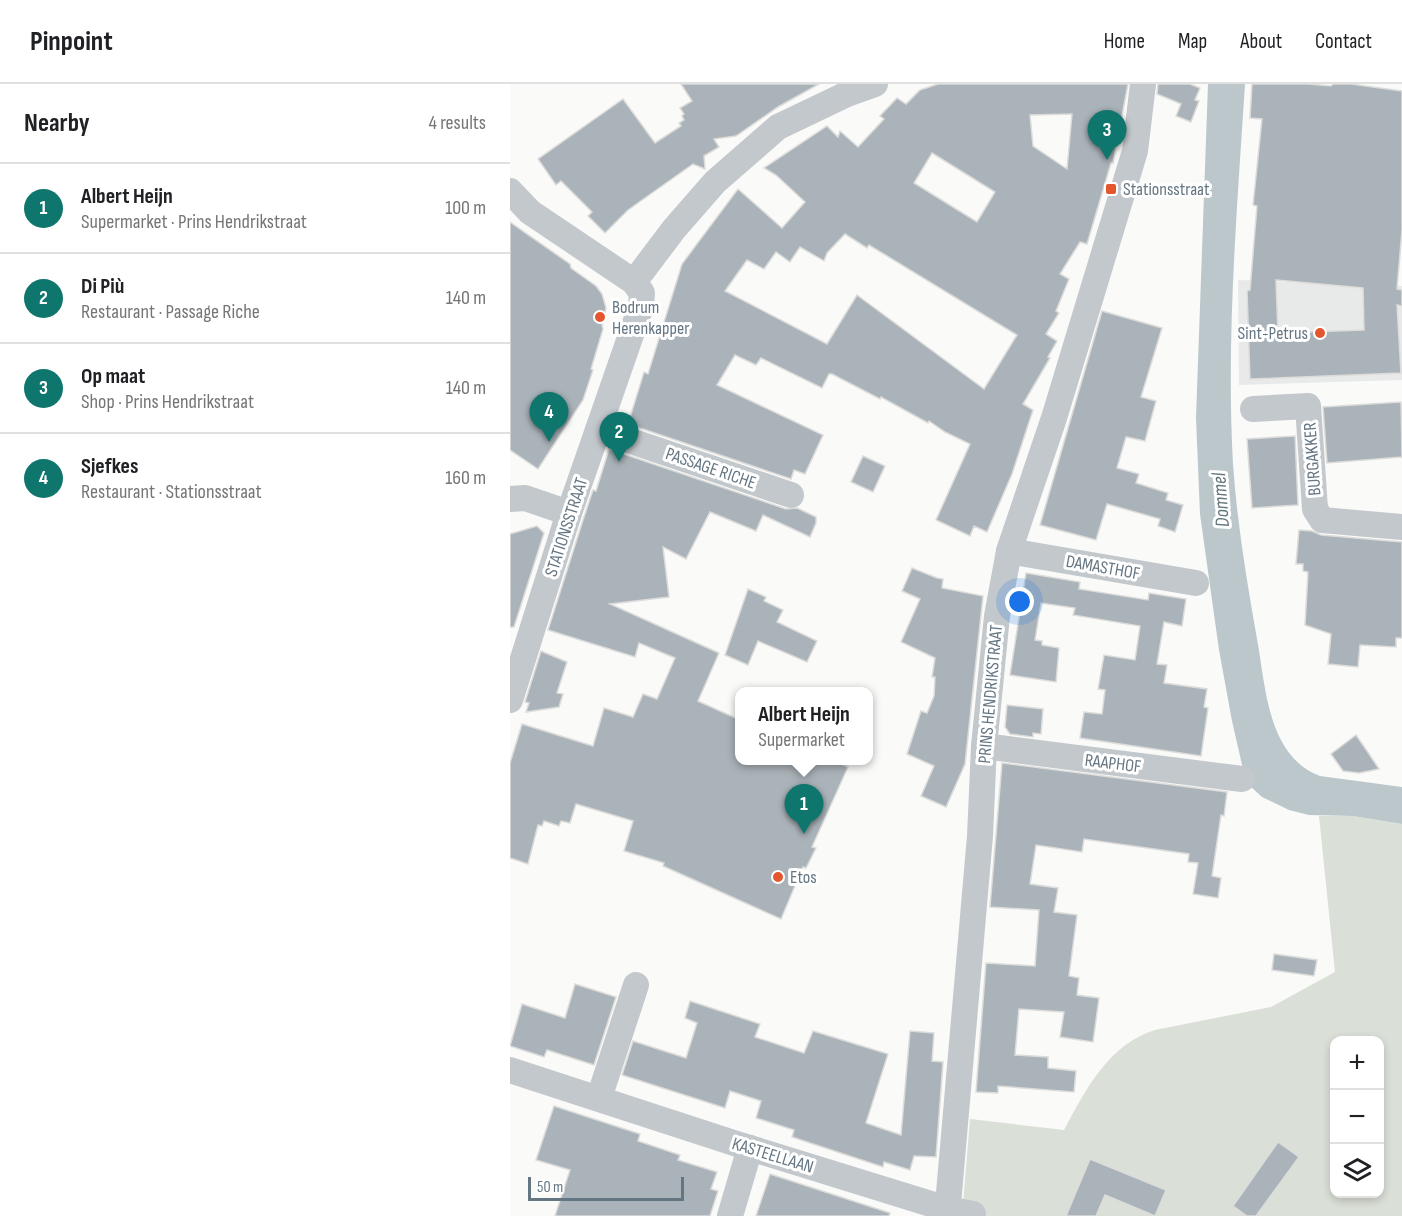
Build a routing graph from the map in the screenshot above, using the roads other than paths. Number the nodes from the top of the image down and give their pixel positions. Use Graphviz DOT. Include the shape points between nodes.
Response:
graph roads {
  1 [pos="875,84"];
  2 [pos="1143,84"];
  3 [pos="510,191"];
  4 [pos="634,282"];
  5 [pos="1253,409"];
  6 [pos="598,430"];
  7 [pos="791,495"];
  8 [pos="510,499"];
  9 [pos="569,513"];
  10 [pos="1402,527"];
  11 [pos="1009,551"];
  12 [pos="1196,583"];
  13 [pos="510,700"];
  14 [pos="984,746"];
  15 [pos="1242,779"];
  16 [pos="636,985"];
  17 [pos="510,1070"];
  18 [pos="599,1098"];
  19 [pos="750,1148"];
  20 [pos="947,1213"];
  21 [pos="973,1214"];
  22 [pos="730,1216"];
  1 -- 4 [label="street" via="778,127 714,182"];
  2 -- 11 [label="street, PRINS HENDRIKSTRAAT" via="1135,151"];
  3 -- 4 [label="street" via="530,212"];
  4 -- 6 [label="street, STATIONSSTRAAT" via="642,293 641,306"];
  5 -- 10 [label="street, BURGAKKER" via="1308,406 1315,509 1322,520"];
  6 -- 7 [label="street, PASSAGE RICHE"];
  6 -- 9 [label="street, STATIONSSTRAAT"];
  8 -- 9 [label="street" via="525,498"];
  9 -- 13 [label="street, STATIONSSTRAAT"];
  11 -- 12 [label="street, DAMASTHOF"];
  11 -- 14 [label="street, PRINS HENDRIKSTRAAT" via="997,616"];
  14 -- 15 [label="street, RAAPHOF"];
  14 -- 20 [label="street, PRINS HENDRIKSTRAAT" via="980,836"];
  16 -- 18 [label="street"];
  17 -- 18 [label="street, KASTEELLAAN"];
  18 -- 19 [label="street, KASTEELLAAN"];
  19 -- 20 [label="street, KASTEELLAAN"];
  19 -- 22 [label="street"];
  20 -- 21 [label="street, KASTEELLAAN"];
}
